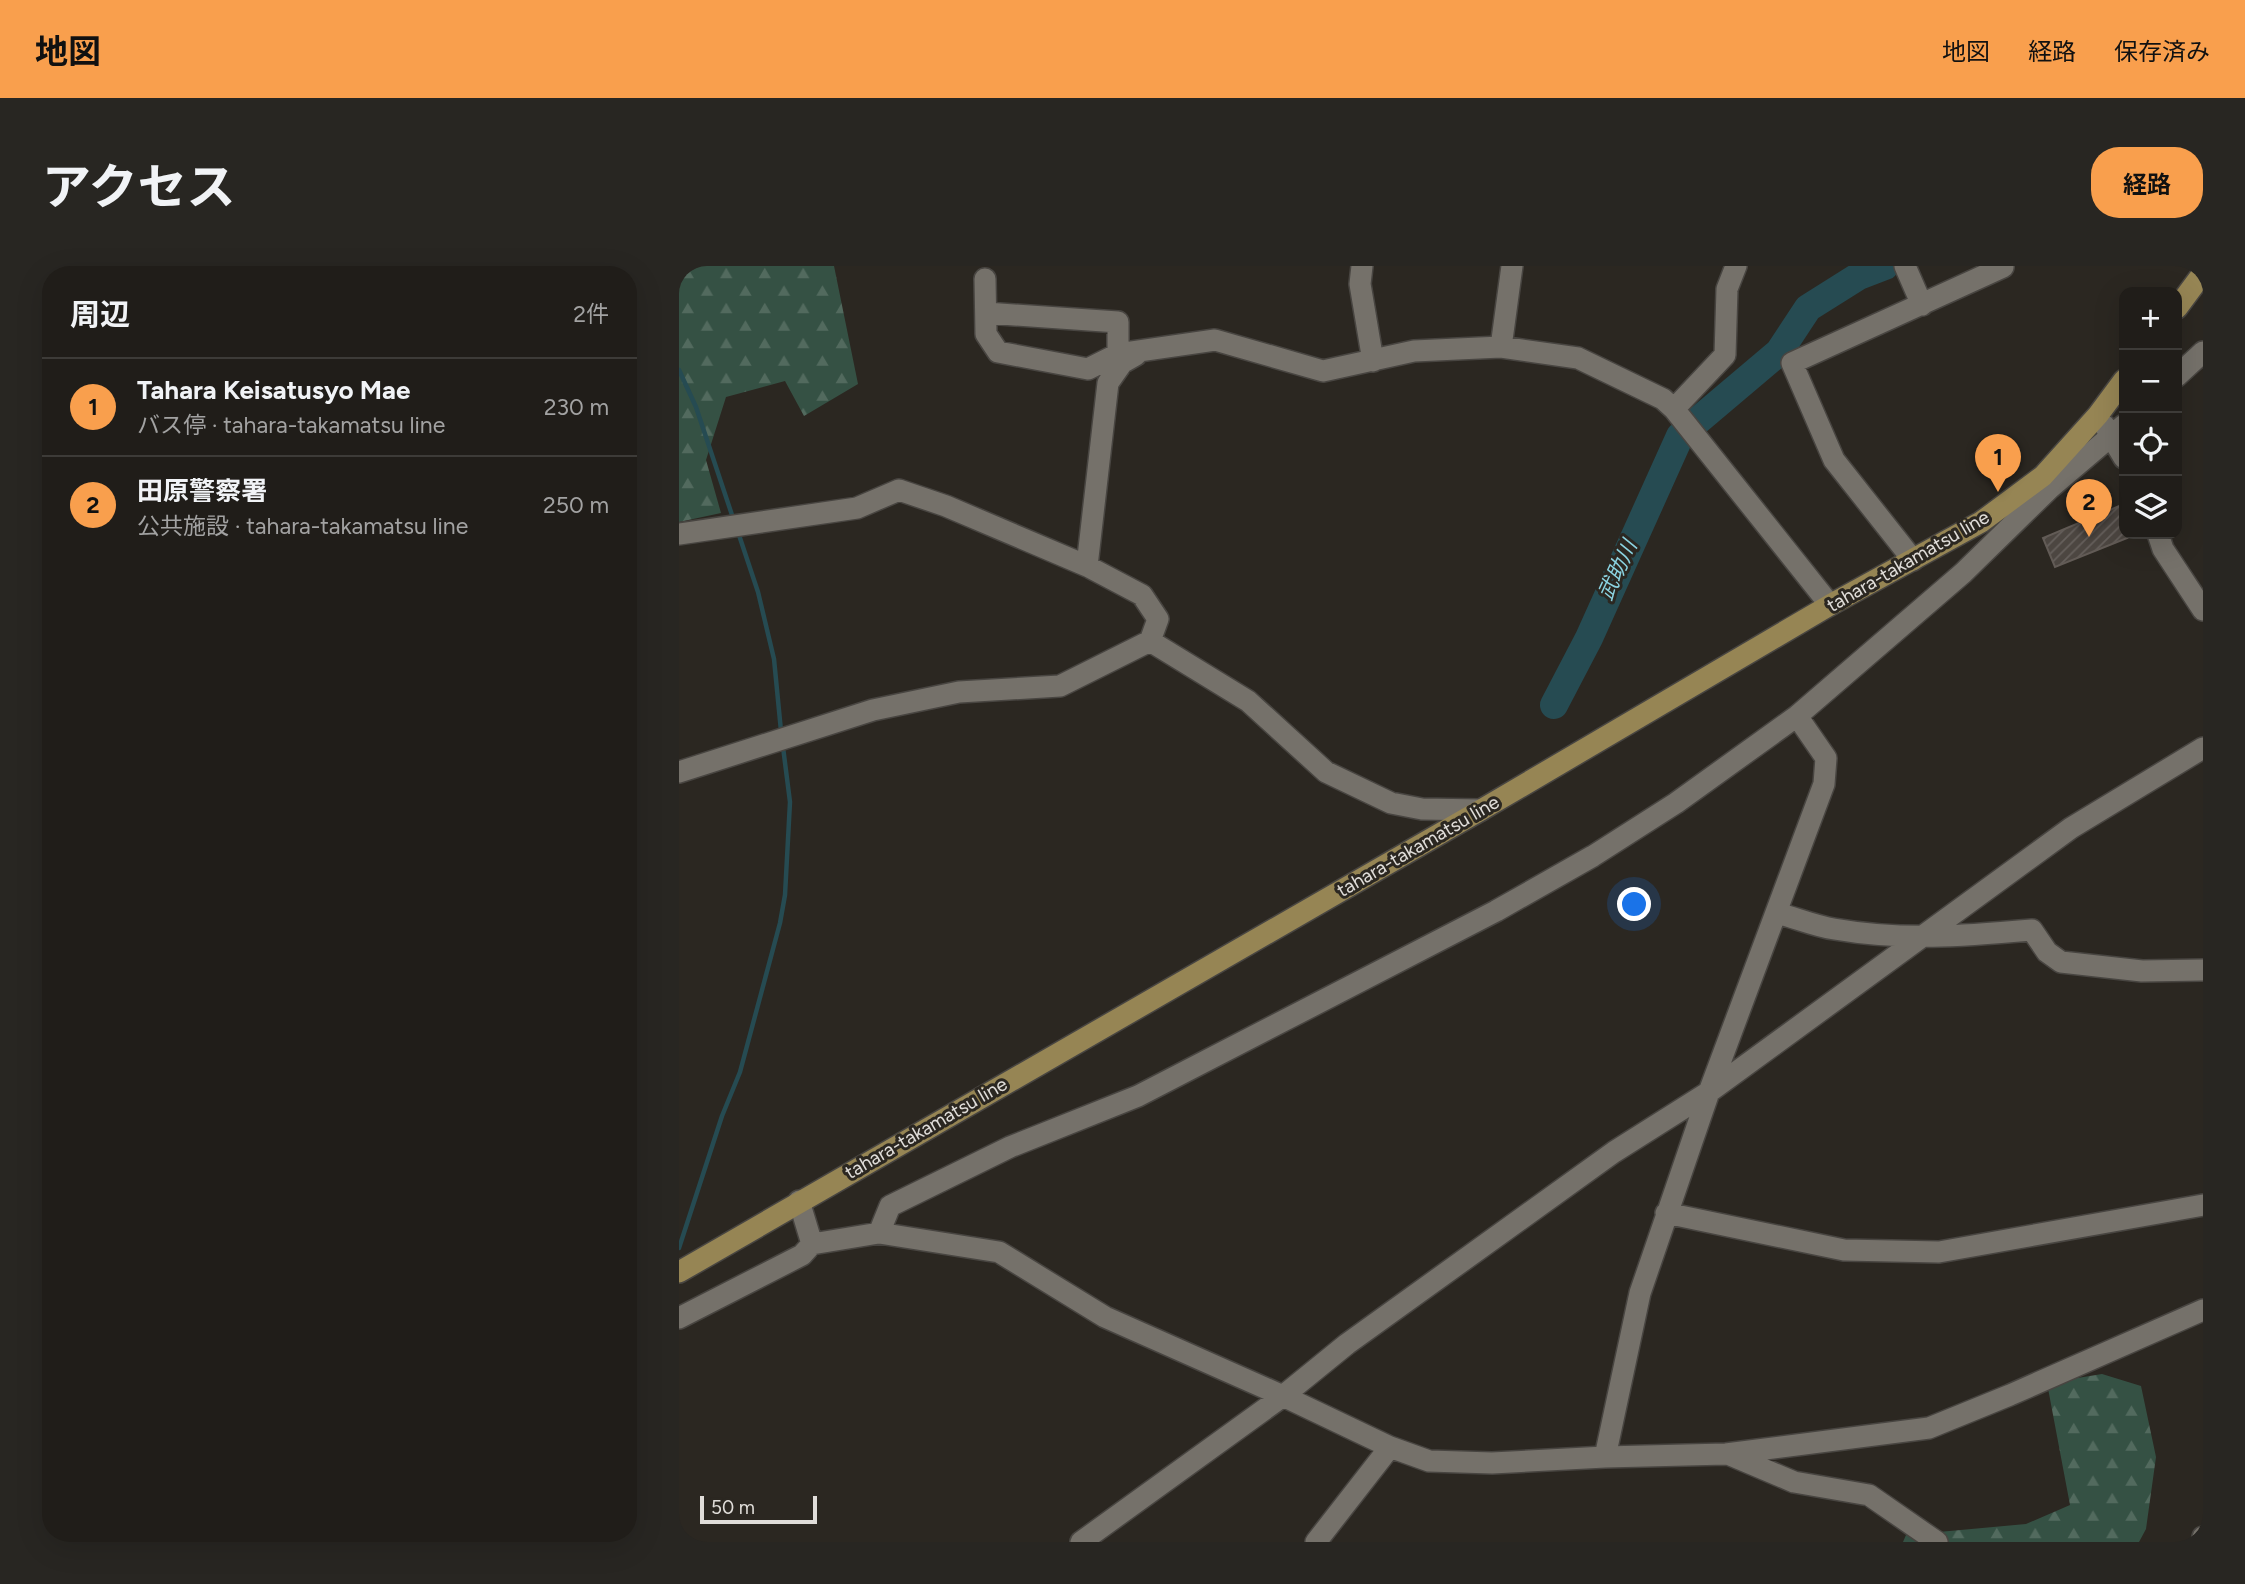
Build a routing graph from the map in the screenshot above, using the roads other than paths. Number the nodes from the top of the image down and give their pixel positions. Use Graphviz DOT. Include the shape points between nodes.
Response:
graph roads {
  1 [pos="1362,266"];
  2 [pos="1512,266"];
  3 [pos="1737,266"];
  4 [pos="1905,266"];
  5 [pos="2003,267"];
  6 [pos="2203,273"];
  7 [pos="985,279"];
  8 [pos="2182,302"];
  9 [pos="1921,305"];
  10 [pos="986,313"];
  11 [pos="1501,347"];
  12 [pos="1145,350"];
  13 [pos="2203,352"];
  14 [pos="1118,354"];
  15 [pos="1373,361"];
  16 [pos="2182,371"];
  17 [pos="2119,387"];
  18 [pos="1674,409"];
  19 [pos="2098,415"];
  20 [pos="2118,430"];
  21 [pos="2046,482"];
  22 [pos="679,534"];
  23 [pos="2160,539"];
  24 [pos="1913,560"];
  25 [pos="1087,566"];
  26 [pos="1830,605"];
  27 [pos="2203,610"];
  28 [pos="1150,642"];
  29 [pos="1797,716"];
  30 [pos="2203,748"];
  31 [pos="679,772"];
  32 [pos="1481,810"];
  33 [pos="1777,913"];
  34 [pos="1918,938"];
  35 [pos="2203,970"];
  36 [pos="1709,1092"];
  37 [pos="799,1201"];
  38 [pos="2203,1205"];
  39 [pos="1666,1213"];
  40 [pos="879,1233"];
  41 [pos="812,1244"];
  42 [pos="680,1269"];
  43 [pos="2203,1310"];
  44 [pos="679,1318"];
  45 [pos="1283,1396"];
  46 [pos="1390,1447"];
  47 [pos="1726,1454"];
  48 [pos="1605,1457"];
  49 [pos="1081,1542"];
  50 [pos="1316,1542"];
  51 [pos="1937,1542"];
  1 -- 15 [label="street" via="1360,284"];
  2 -- 11 [label="street"];
  3 -- 18 [label="street" via="1727,289 1725,355"];
  4 -- 9 [label="street"];
  5 -- 9 [label="street"];
  6 -- 8 [label="main road"];
  7 -- 10 [label="street"];
  9 -- 24 [label="street" via="1792,363 1834,460"];
  10 -- 14 [label="street" via="1118,322"];
  10 -- 14 [label="street" via="986,334 998,352 1087,369"];
  11 -- 15 [label="street" via="1414,351"];
  11 -- 18 [label="street" via="1578,358 1663,399"];
  12 -- 14 [label="street"];
  12 -- 15 [label="street" via="1215,340 1323,371"];
  12 -- 25 [label="street" via="1122,363 1108,383"];
  13 -- 16 [label="street"];
  17 -- 19 [label="main road, tahara-takamatsu line"];
  18 -- 26 [label="street"];
  19 -- 20 [label="street"];
  19 -- 21 [label="main road, tahara-takamatsu line"];
  20 -- 21 [label="street"];
  21 -- 24 [label="main road, tahara-takamatsu line"];
  21 -- 29 [label="street" via="1963,573"];
  22 -- 25 [label="street" via="857,508 899,490"];
  23 -- 27 [label="street"];
  24 -- 26 [label="main road, tahara-takamatsu line"];
  25 -- 28 [label="street" via="1142,596 1158,619"];
  26 -- 32 [label="main road, tahara-takamatsu line"];
  28 -- 31 [label="street" via="1060,686 959,692 873,710"];
  28 -- 32 [label="street" via="1248,701 1327,772 1391,803 1422,810"];
  29 -- 33 [label="street" via="1826,758 1824,784"];
  29 -- 40 [label="street" via="1676,803 1496,911 1138,1096 1010,1147 890,1206"];
  30 -- 34 [label="street" via="2071,828"];
  32 -- 37 [label="main road, tahara-takamatsu line"];
  33 -- 34 [label="street" via="1832,929"];
  33 -- 36 [label="street"];
  34 -- 35 [label="street" via="2032,930 2047,952 2061,962 2141,971"];
  34 -- 36 [label="street"];
  36 -- 39 [label="street"];
  36 -- 45 [label="street" via="1614,1152 1347,1344"];
  37 -- 41 [label="street"];
  37 -- 42 [label="main road, tahara-takamatsu line"];
  38 -- 39 [label="street" via="1938,1252 1844,1250"];
  39 -- 48 [label="street" via="1640,1293"];
  40 -- 41 [label="street"];
  40 -- 45 [label="street" via="999,1252 1105,1317"];
  41 -- 44 [label="street" via="802,1255"];
  43 -- 47 [label="street" via="1929,1428"];
  45 -- 46 [label="street"];
  45 -- 49 [label="street"];
  46 -- 48 [label="street" via="1429,1461"];
  46 -- 50 [label="street"];
  47 -- 48 [label="street"];
  47 -- 51 [label="street" via="1794,1482 1868,1494"];
}
